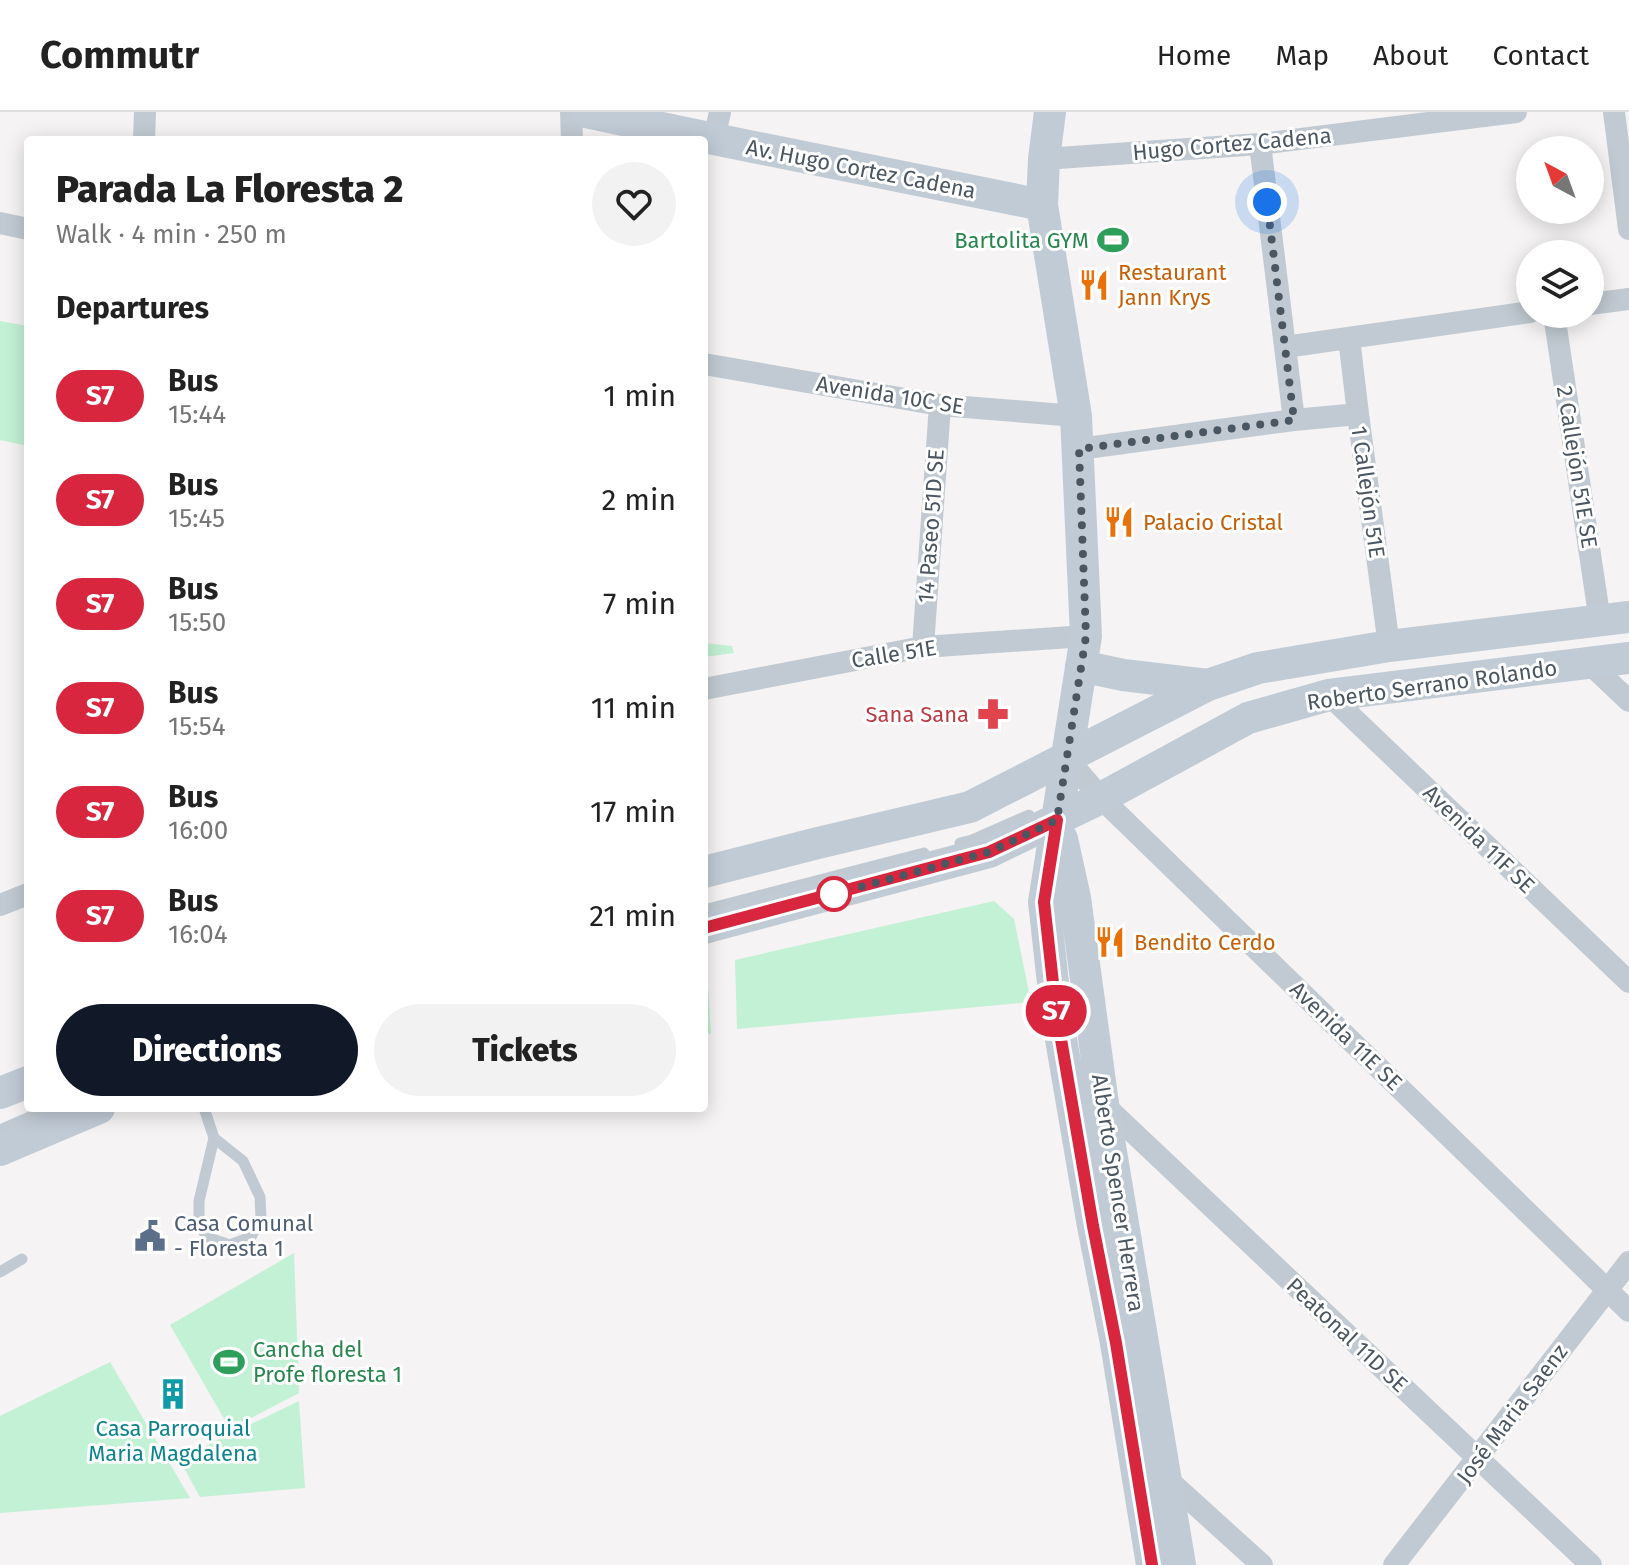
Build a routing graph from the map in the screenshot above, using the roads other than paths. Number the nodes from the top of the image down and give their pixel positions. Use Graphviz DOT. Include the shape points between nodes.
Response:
graph roads {
  1 [pos="145,112"];
  2 [pos="571,112"];
  3 [pos="586,112"];
  4 [pos="1050,112"];
  5 [pos="1516,112"];
  6 [pos="1614,112"];
  7 [pos="1396,120"];
  8 [pos="717,126"];
  9 [pos="144,136"];
  10 [pos="572,136"];
  11 [pos="1260,144"];
  12 [pos="1044,159"];
  13 [pos="1042,205"];
  14 [pos="0,223"];
  15 [pos="24,228"];
  16 [pos="1629,229"];
  17 [pos="1629,299"];
  18 [pos="1604,302"];
  19 [pos="1516,314"];
  20 [pos="1557,328"];
  21 [pos="1349,338"];
  22 [pos="1285,347"];
  23 [pos="708,365"];
  24 [pos="940,405"];
  25 [pos="1358,414"];
  26 [pos="1076,416"];
  27 [pos="1294,420"];
  28 [pos="1079,449"];
  29 [pos="1619,621"];
  30 [pos="1389,646"];
  31 [pos="923,647"];
  32 [pos="1629,647"];
  33 [pos="1083,651"];
  34 [pos="1629,658"];
  35 [pos="1589,663"];
  36 [pos="1208,685"];
  37 [pos="708,688"];
  38 [pos="1329,695"];
  39 [pos="1629,701"];
  40 [pos="1175,744"];
  41 [pos="1101,754"];
  42 [pos="1071,788"];
  43 [pos="1022,794"];
  44 [pos="966,822"];
  45 [pos="708,871"];
  46 [pos="24,896"];
  47 [pos="0,905"];
  48 [pos="708,909"];
  49 [pos="708,927"];
  50 [pos="1629,982"];
  51 [pos="24,1084"];
  52 [pos="0,1093"];
  53 [pos="1103,1104"];
  54 [pos="41,1112"];
  55 [pos="90,1112"];
  56 [pos="205,1112"];
  57 [pos="0,1130"];
  58 [pos="214,1138"];
  59 [pos="0,1150"];
  60 [pos="22,1259"];
  61 [pos="1629,1262"];
  62 [pos="0,1272"];
  63 [pos="1607,1290"];
  64 [pos="1629,1311"];
  65 [pos="1478,1459"];
  66 [pos="1166,1478"];
  67 [pos="1152,1565"];
  68 [pos="1180,1565"];
  69 [pos="1262,1565"];
  70 [pos="1394,1565"];
  71 [pos="1591,1565"];
  1 -- 9 [label="street"];
  2 -- 10 [label="street"];
  3 -- 8 [label="street, Av. Hugo Cortez Cadena"];
  4 -- 12 [label="street, Alberto Spencer Herrera"];
  5 -- 7 [label="street, Hugo Cortez Cadena"];
  6 -- 16 [label="street"];
  7 -- 11 [label="street, Hugo Cortez Cadena"];
  8 -- 13 [label="street, Av. Hugo Cortez Cadena"];
  11 -- 12 [label="street, Hugo Cortez Cadena"];
  11 -- 22 [label="street"];
  12 -- 13 [label="street, Alberto Spencer Herrera"];
  13 -- 26 [label="street, Alberto Spencer Herrera"];
  14 -- 15 [label="street"];
  17 -- 18 [label="street"];
  19 -- 21 [label="street"];
  20 -- 29 [label="street, 2 Callejón 51E SE"];
  21 -- 22 [label="street"];
  21 -- 25 [label="street, 1 Callejón 51E"];
  22 -- 27 [label="street"];
  23 -- 24 [label="street, Avenida 10C SE"];
  24 -- 26 [label="street, Avenida 10C SE"];
  24 -- 31 [label="street, 14 Paseo 51D SE"];
  25 -- 27 [label="street"];
  25 -- 30 [label="street, 1 Callejón 51E"];
  26 -- 28 [label="street, Alberto Spencer Herrera"];
  27 -- 28 [label="street"];
  28 -- 33 [label="street, Alberto Spencer Herrera"];
  29 -- 30 [label="street, Roberto Serrano Rolando"];
  29 -- 41 [label="lane, Roberto Serrano Rolando" via="1258,677 1206,697"];
  30 -- 36 [label="street, Roberto Serrano Rolando" via="1258,668"];
  31 -- 33 [label="street, Calle 51E"];
  31 -- 37 [label="street, Calle 51E"];
  32 -- 40 [label="lane, Roberto Serrano Rolando" via="1330,686 1245,709"];
  33 -- 36 [label="street" via="1123,675"];
  33 -- 42 [label="street, Alberto Spencer Herrera"];
  34 -- 35 [label="street, Roberto Serrano Rolando"];
  35 -- 38 [label="street, Roberto Serrano Rolando"];
  35 -- 39 [label="street"];
  36 -- 42 [label="street, Roberto Serrano Rolando"];
  38 -- 42 [label="street, Roberto Serrano Rolando" via="1248,718"];
  38 -- 50 [label="street, Avenida 11F SE"];
  42 -- 45 [label="street, Roberto Serrano Rolando"];
  42 -- 48 [label="lane, Roberto Serrano Rolando" via="972,840"];
  42 -- 49 [label="street, Roberto Serrano Rolando" via="989,852"];
  42 -- 53 [label="street, Alberto Spencer Herrera" via="1075,898"];
  42 -- 63 [label="street, Avenida 11E SE"];
  42 -- 67 [label="street, Alberto Spencer Herrera" via="1044,902 1056,1010"];
  43 -- 44 [label="lane"];
  46 -- 47 [label="street"];
  51 -- 52 [label="street"];
  53 -- 65 [label="street, Peatonal 11D SE"];
  53 -- 66 [label="street, Alberto Spencer Herrera"];
  54 -- 57 [label="lane"];
  55 -- 59 [label="street"];
  56 -- 58 [label="lane"];
  58 -- 58 [label="lane" via="199,1218 206,1237 230,1245 251,1237 261,1218 260,1197 243,1161"];
  60 -- 62 [label="lane"];
  61 -- 63 [label="street, José Maria Saenz"];
  63 -- 64 [label="street, Avenida 11E SE"];
  63 -- 65 [label="street, José Maria Saenz"];
  65 -- 70 [label="street, José Maria Saenz"];
  65 -- 71 [label="street, Peatonal 11D SE"];
  66 -- 68 [label="street, Alberto Spencer Herrera"];
  66 -- 69 [label="street"];
}
